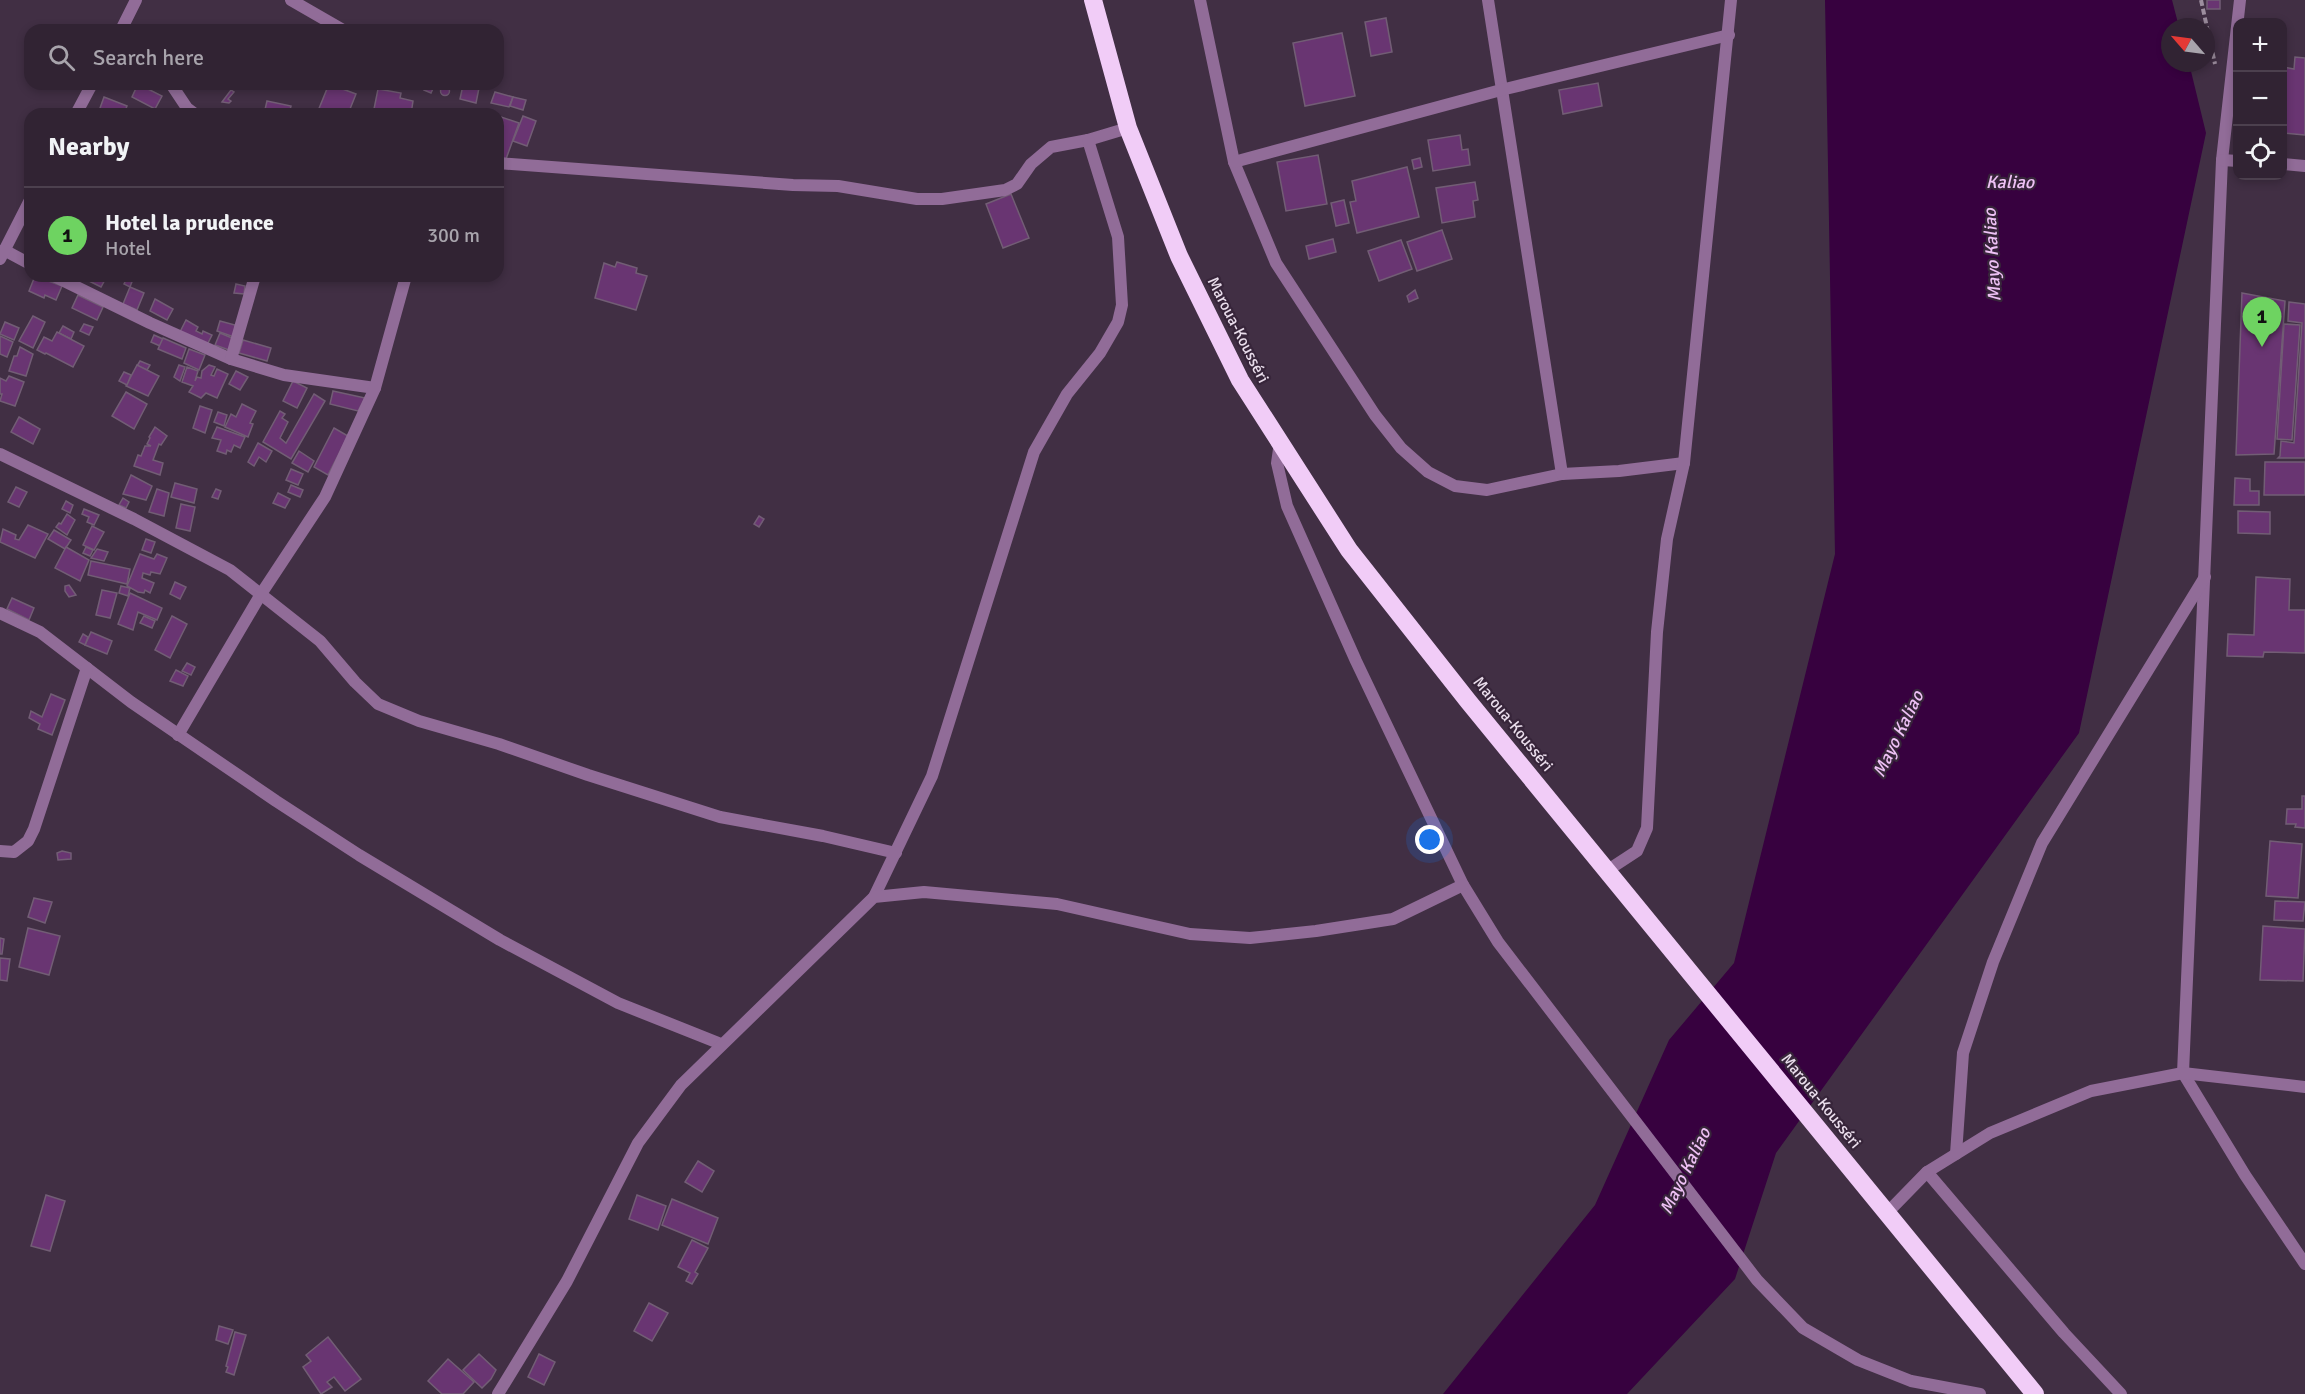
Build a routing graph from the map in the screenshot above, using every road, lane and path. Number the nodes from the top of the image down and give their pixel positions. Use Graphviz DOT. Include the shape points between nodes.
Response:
graph roads {
  1 [pos="136,0"];
  2 [pos="291,0"];
  3 [pos="1093,0"];
  4 [pos="1200,0"];
  5 [pos="1488,0"];
  6 [pos="1731,0"];
  7 [pos="2201,0"];
  8 [pos="2240,0"];
  9 [pos="2205,18"];
  10 [pos="124,24"];
  11 [pos="333,24"];
  12 [pos="1729,35"];
  13 [pos="89,90"];
  14 [pos="175,90"];
  15 [pos="1501,90"];
  16 [pos="79,108"];
  17 [pos="187,108"];
  18 [pos="1128,128"];
  19 [pos="1088,140"];
  20 [pos="2222,160"];
  21 [pos="2233,161"];
  22 [pos="1234,162"];
  23 [pos="504,163"];
  24 [pos="2287,164"];
  25 [pos="2305,166"];
  26 [pos="24,212"];
  27 [pos="2,255"];
  28 [pos="24,262"];
  29 [pos="66,282"];
  30 [pos="253,282"];
  31 [pos="404,282"];
  32 [pos="231,359"];
  33 [pos="375,388"];
  34 [pos="1280,441"];
  35 [pos="0,454"];
  36 [pos="1684,463"];
  37 [pos="1562,474"];
  38 [pos="2205,577"];
  39 [pos="261,594"];
  40 [pos="0,614"];
  41 [pos="87,668"];
  42 [pos="177,735"];
  43 [pos="0,851"];
  44 [pos="896,853"];
  45 [pos="1608,870"];
  46 [pos="1463,885"];
  47 [pos="874,897"];
  48 [pos="721,1044"];
  49 [pos="2184,1073"];
  50 [pos="2305,1087"];
  51 [pos="1956,1154"];
  52 [pos="1927,1172"];
  53 [pos="1887,1213"];
  54 [pos="2305,1264"];
  55 [pos="498,1394"];
  56 [pos="1980,1394"];
  57 [pos="2035,1394"];
  58 [pos="2121,1394"];
  1 -- 10 [label="street"];
  2 -- 11 [label="street"];
  3 -- 18 [label="highway, Maroua-Kousséri"];
  4 -- 22 [label="street"];
  5 -- 15 [label="street"];
  6 -- 12 [label="street"];
  7 -- 9 [label="path"];
  8 -- 20 [label="street"];
  12 -- 15 [label="street"];
  12 -- 36 [label="street"];
  13 -- 16 [label="street"];
  14 -- 17 [label="street"];
  15 -- 22 [label="street"];
  15 -- 37 [label="street"];
  18 -- 19 [label="street"];
  18 -- 34 [label="highway, Maroua-Kousséri" via="1179,256 1240,380"];
  19 -- 23 [label="street" via="1051,147 1031,164 1017,184 1005,190 942,199 838,186"];
  19 -- 44 [label="street" via="1118,237 1122,305 1118,322 1100,353 1067,394 1034,452 932,776"];
  20 -- 21 [label="street"];
  20 -- 38 [label="street"];
  22 -- 37 [label="street" via="1276,263 1375,415 1401,448 1428,472 1455,486 1487,490"];
  24 -- 25 [label="street"];
  26 -- 27 [label="street"];
  27 -- 28 [label="street"];
  29 -- 32 [label="street"];
  30 -- 32 [label="street"];
  31 -- 33 [label="street"];
  32 -- 33 [label="street" via="284,375"];
  33 -- 39 [label="street" via="325,497"];
  34 -- 45 [label="highway, Maroua-Kousséri" via="1349,550"];
  34 -- 46 [label="street" via="1277,463 1287,506"];
  35 -- 39 [label="street" via="230,570"];
  36 -- 37 [label="street"];
  36 -- 45 [label="street" via="1667,539 1657,633 1647,828 1637,851"];
  38 -- 49 [label="street"];
  38 -- 51 [label="street" via="2042,843 1993,962 1963,1053"];
  39 -- 42 [label="street"];
  39 -- 44 [label="street" via="320,641 378,704 419,721 720,817"];
  40 -- 41 [label="street" via="40,632"];
  41 -- 42 [label="street"];
  41 -- 43 [label="street" via="34,829 28,841 14,852"];
  42 -- 48 [label="street" via="340,843 500,940 618,1004"];
  44 -- 47 [label="street"];
  45 -- 53 [label="highway, Maroua-Kousséri"];
  46 -- 47 [label="street" via="1393,919 1250,938 1190,934 1057,904 924,892"];
  46 -- 56 [label="street" via="1498,942 1756,1280 1803,1328 1858,1360 1911,1381"];
  47 -- 48 [label="street"];
  48 -- 55 [label="street" via="681,1085 638,1143 567,1281"];
  49 -- 50 [label="street"];
  49 -- 51 [label="street" via="2091,1090 1990,1133"];
  49 -- 54 [label="street" via="2245,1175"];
  51 -- 52 [label="street"];
  52 -- 53 [label="street"];
  52 -- 58 [label="street"];
  53 -- 57 [label="highway, Maroua-Kousséri"];
}
